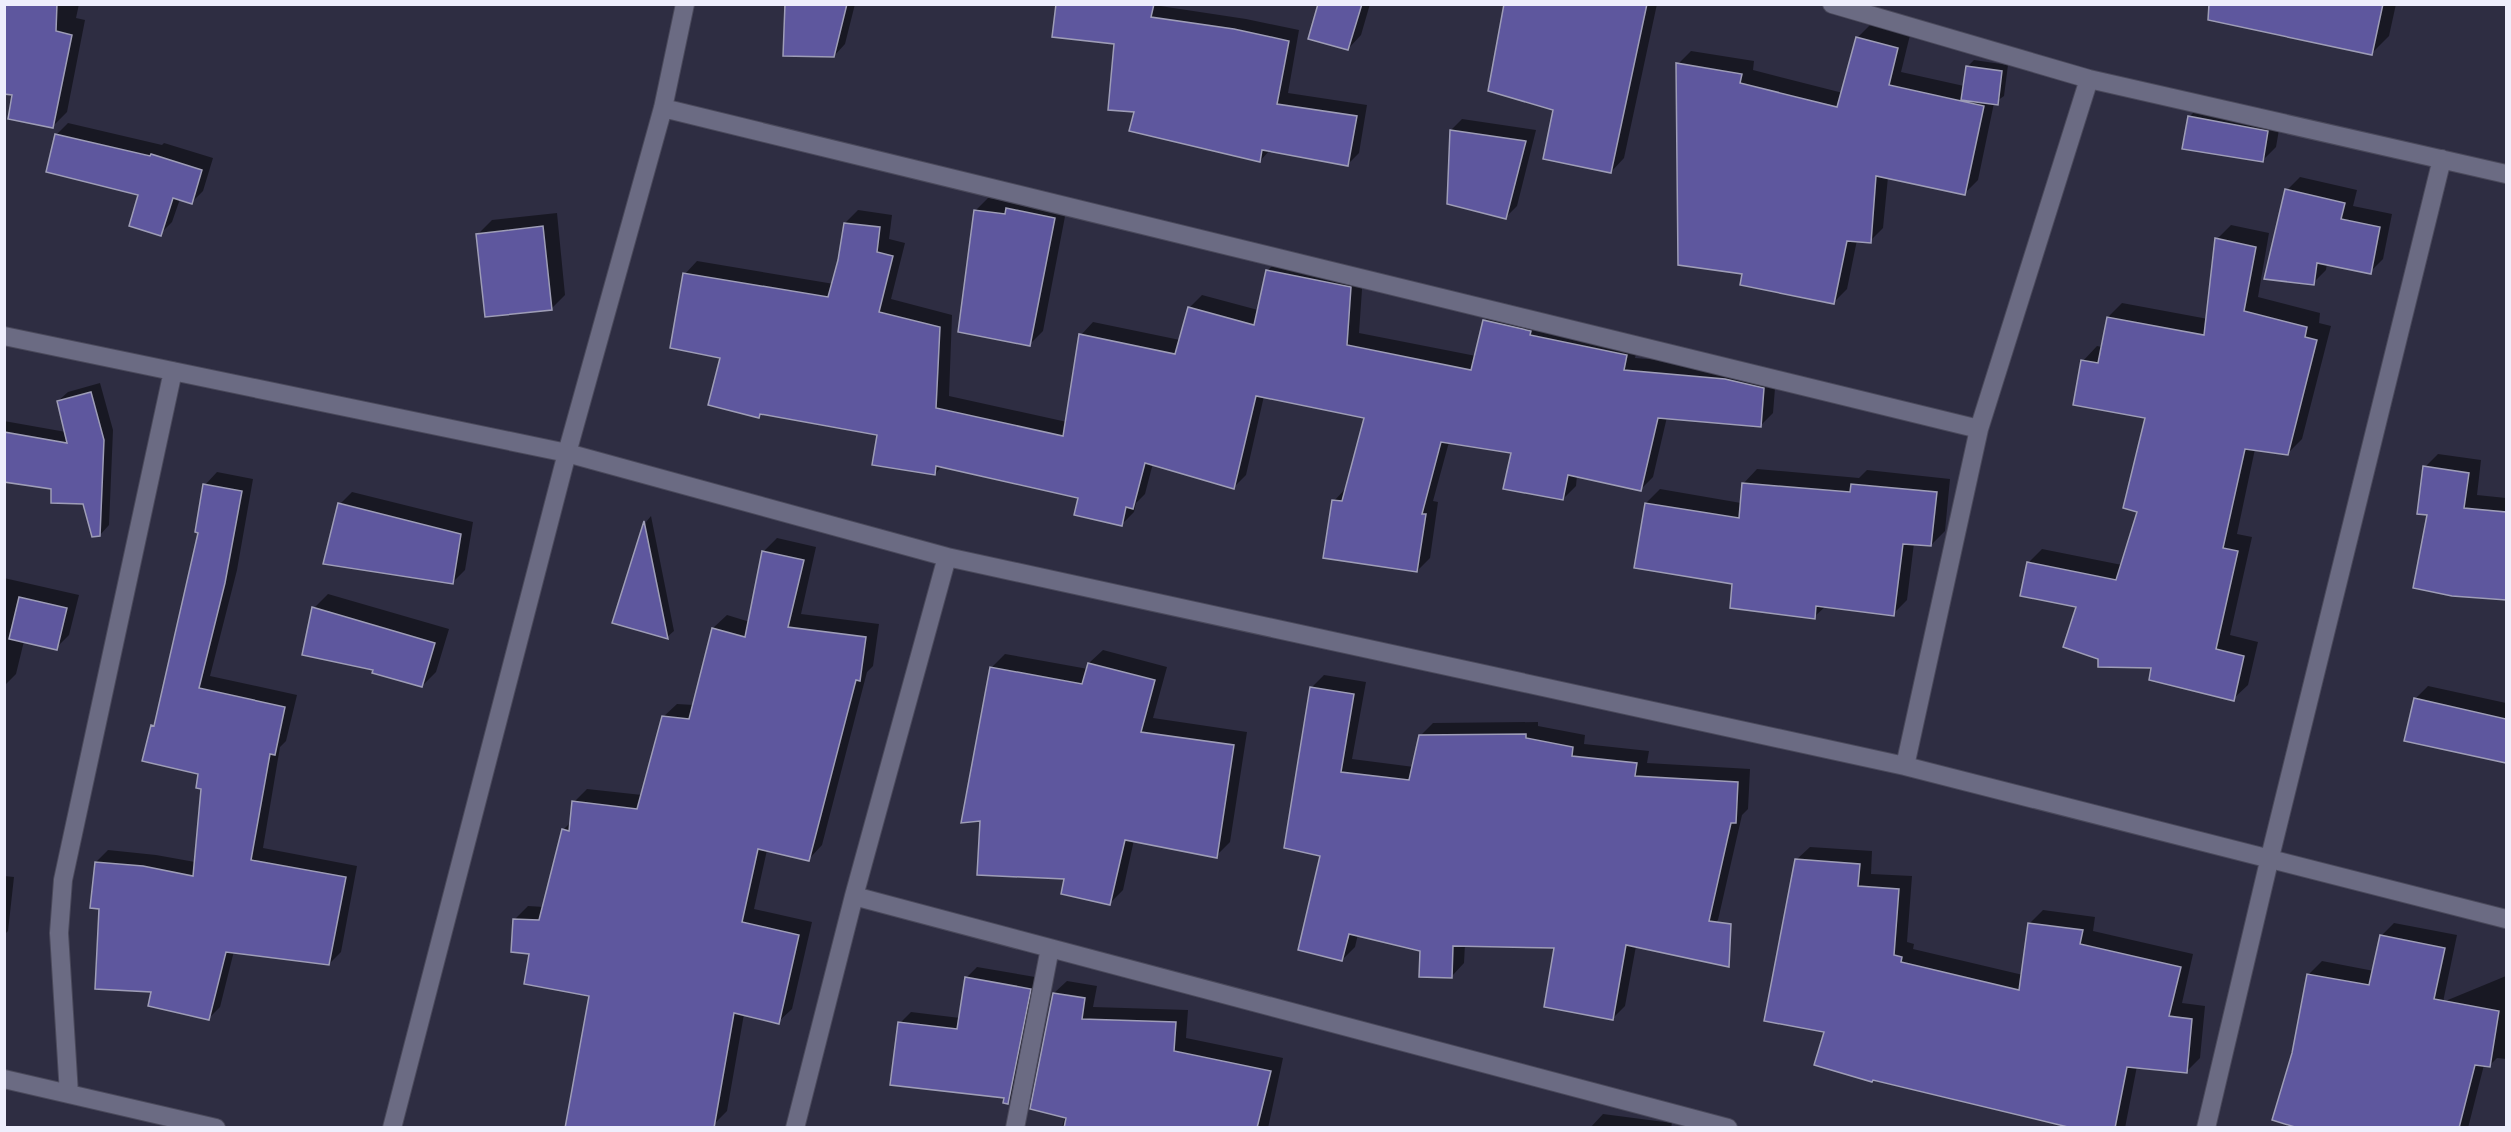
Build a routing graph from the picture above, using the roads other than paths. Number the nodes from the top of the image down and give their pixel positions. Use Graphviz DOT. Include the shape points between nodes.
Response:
graph roads {
  1 [pos="686,4"];
  2 [pos="1832,4"];
  3 [pos="2089,79"];
  4 [pos="663,108"];
  5 [pos="2442,159"];
  6 [pos="2506,174"];
  7 [pos="4,336"];
  8 [pos="172,371"];
  9 [pos="1979,429"];
  10 [pos="567,453"];
  11 [pos="947,557"];
  12 [pos="1905,765"];
  13 [pos="2270,857"];
  14 [pos="854,896"];
  15 [pos="2506,919"];
  16 [pos="1050,948"];
  17 [pos="4,1079"];
  18 [pos="69,1094"];
  19 [pos="216,1128"];
  20 [pos="392,1128"];
  21 [pos="795,1128"];
  22 [pos="1014,1128"];
  23 [pos="1728,1128"];
  24 [pos="2206,1128"];
  1 -- 4 [label="street"];
  2 -- 3 [label="street"];
  3 -- 5 [label="street"];
  3 -- 9 [label="street"];
  4 -- 9 [label="street"];
  4 -- 10 [label="street"];
  5 -- 6 [label="street"];
  5 -- 13 [label="street"];
  7 -- 8 [label="street"];
  8 -- 10 [label="street"];
  8 -- 18 [label="street" via="63,880 59,933"];
  9 -- 12 [label="street"];
  10 -- 11 [label="street"];
  10 -- 20 [label="street"];
  11 -- 12 [label="street"];
  11 -- 14 [label="street"];
  12 -- 13 [label="street"];
  13 -- 15 [label="street"];
  13 -- 24 [label="street"];
  14 -- 16 [label="street"];
  14 -- 21 [label="street"];
  16 -- 22 [label="street"];
  16 -- 23 [label="street"];
  17 -- 18 [label="street"];
  18 -- 19 [label="street"];
}
